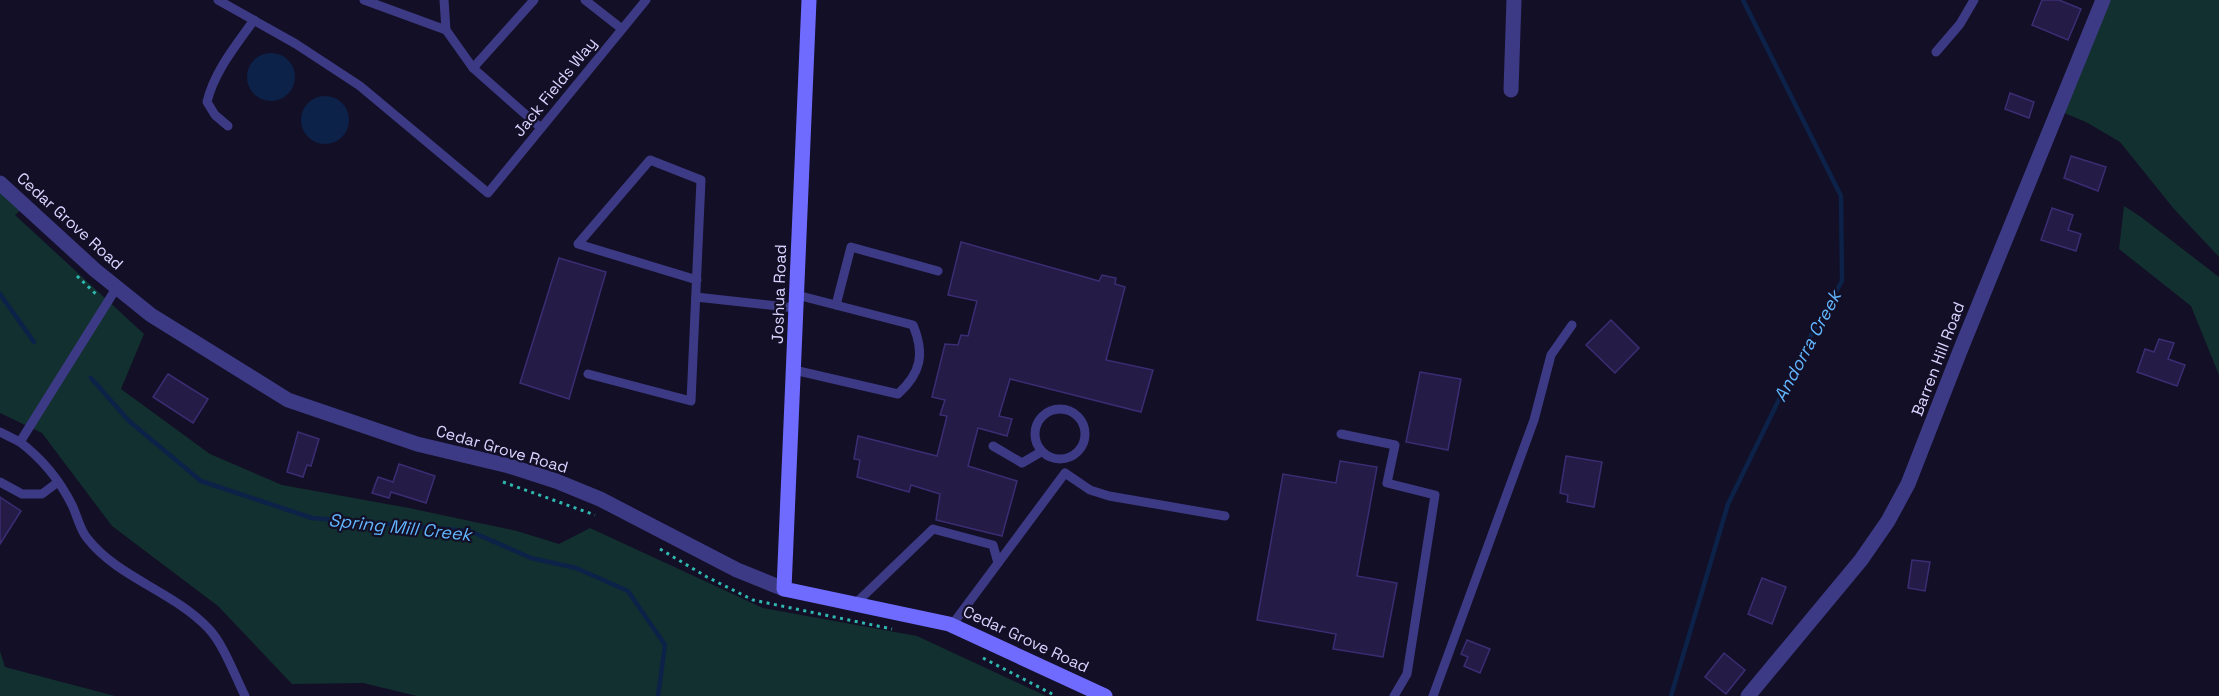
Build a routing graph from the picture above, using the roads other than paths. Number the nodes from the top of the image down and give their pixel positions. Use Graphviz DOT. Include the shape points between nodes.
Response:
graph roads {
  1 [pos="218,0"];
  2 [pos="364,0"];
  3 [pos="444,0"];
  4 [pos="534,0"];
  5 [pos="585,0"];
  6 [pos="646,0"];
  7 [pos="809,0"];
  8 [pos="1514,0"];
  9 [pos="1974,0"];
  10 [pos="2103,0"];
  11 [pos="254,20"];
  12 [pos="622,29"];
  13 [pos="446,30"];
  14 [pos="1936,52"];
  15 [pos="473,68"];
  16 [pos="1511,90"];
  17 [pos="228,126"];
  18 [pos="541,128"];
  19 [pos="0,183"];
  20 [pos="938,271"];
  21 [pos="697,280"];
  22 [pos="117,287"];
  23 [pos="696,297"];
  24 [pos="796,301"];
  25 [pos="836,305"];
  26 [pos="1572,325"];
  27 [pos="794,370"];
  28 [pos="588,374"];
  29 [pos="0,432"];
  30 [pos="1341,434"];
  31 [pos="20,442"];
  32 [pos="993,446"];
  33 [pos="1041,452"];
  34 [pos="1063,460"];
  35 [pos="1065,473"];
  36 [pos="0,482"];
  37 [pos="58,482"];
  38 [pos="1225,516"];
  39 [pos="998,563"];
  40 [pos="784,589"];
  41 [pos="855,604"];
  42 [pos="952,625"];
  43 [pos="245,696"];
  44 [pos="1105,696"];
  45 [pos="1394,696"];
  46 [pos="1433,696"];
  47 [pos="1748,696"];
  1 -- 11 [label="lane"];
  2 -- 13 [label="lane"];
  3 -- 13 [label="lane"];
  4 -- 15 [label="lane"];
  5 -- 12 [label="lane"];
  6 -- 12 [label="lane, Jack Fields Way"];
  7 -- 24 [label="main road, Joshua Road"];
  8 -- 16 [label="street"];
  9 -- 14 [label="lane"];
  10 -- 47 [label="street, Barren Hill Road" via="1908,484 1860,560"];
  11 -- 17 [label="lane" via="210,88 207,102"];
  11 -- 18 [label="lane, Jack Fields Way" via="360,86 488,193"];
  12 -- 18 [label="lane, Jack Fields Way"];
  13 -- 15 [label="lane"];
  15 -- 18 [label="lane"];
  19 -- 22 [label="street, Cedar Grove Road"];
  20 -- 25 [label="lane" via="851,248"];
  21 -- 21 [label="lane" via="701,180 650,160 578,244"];
  21 -- 23 [label="lane"];
  22 -- 31 [label="lane"];
  22 -- 40 [label="street, Cedar Grove Road" via="151,315 288,400 417,444 556,481"];
  23 -- 24 [label="lane"];
  23 -- 28 [label="lane" via="691,400"];
  24 -- 25 [label="lane"];
  24 -- 27 [label="main road, Joshua Road"];
  25 -- 27 [label="lane" via="913,325 920,355 909,384 898,394"];
  26 -- 46 [label="lane" via="1551,355 1534,420"];
  27 -- 40 [label="main road, Joshua Road"];
  29 -- 31 [label="lane"];
  30 -- 45 [label="lane" via="1395,445 1388,483 1435,495 1407,674"];
  31 -- 37 [label="lane"];
  32 -- 33 [label="lane" via="1022,463"];
  33 -- 34 [label="lane"];
  33 -- 34 [label="lane" via="1035,437 1038,422 1050,411 1073,412 1083,424 1085,440 1077,453"];
  34 -- 35 [label="lane"];
  35 -- 38 [label="lane" via="1090,490 1109,496"];
  35 -- 39 [label="lane"];
  36 -- 37 [label="lane" via="22,494 42,494"];
  37 -- 43 [label="lane" via="86,537 114,564 210,629"];
  39 -- 41 [label="lane" via="993,545 933,529"];
  39 -- 42 [label="lane"];
  40 -- 41 [label="main road, Cedar Grove Road"];
  41 -- 42 [label="main road, Cedar Grove Road"];
  42 -- 44 [label="main road, Cedar Grove Road"];
}
